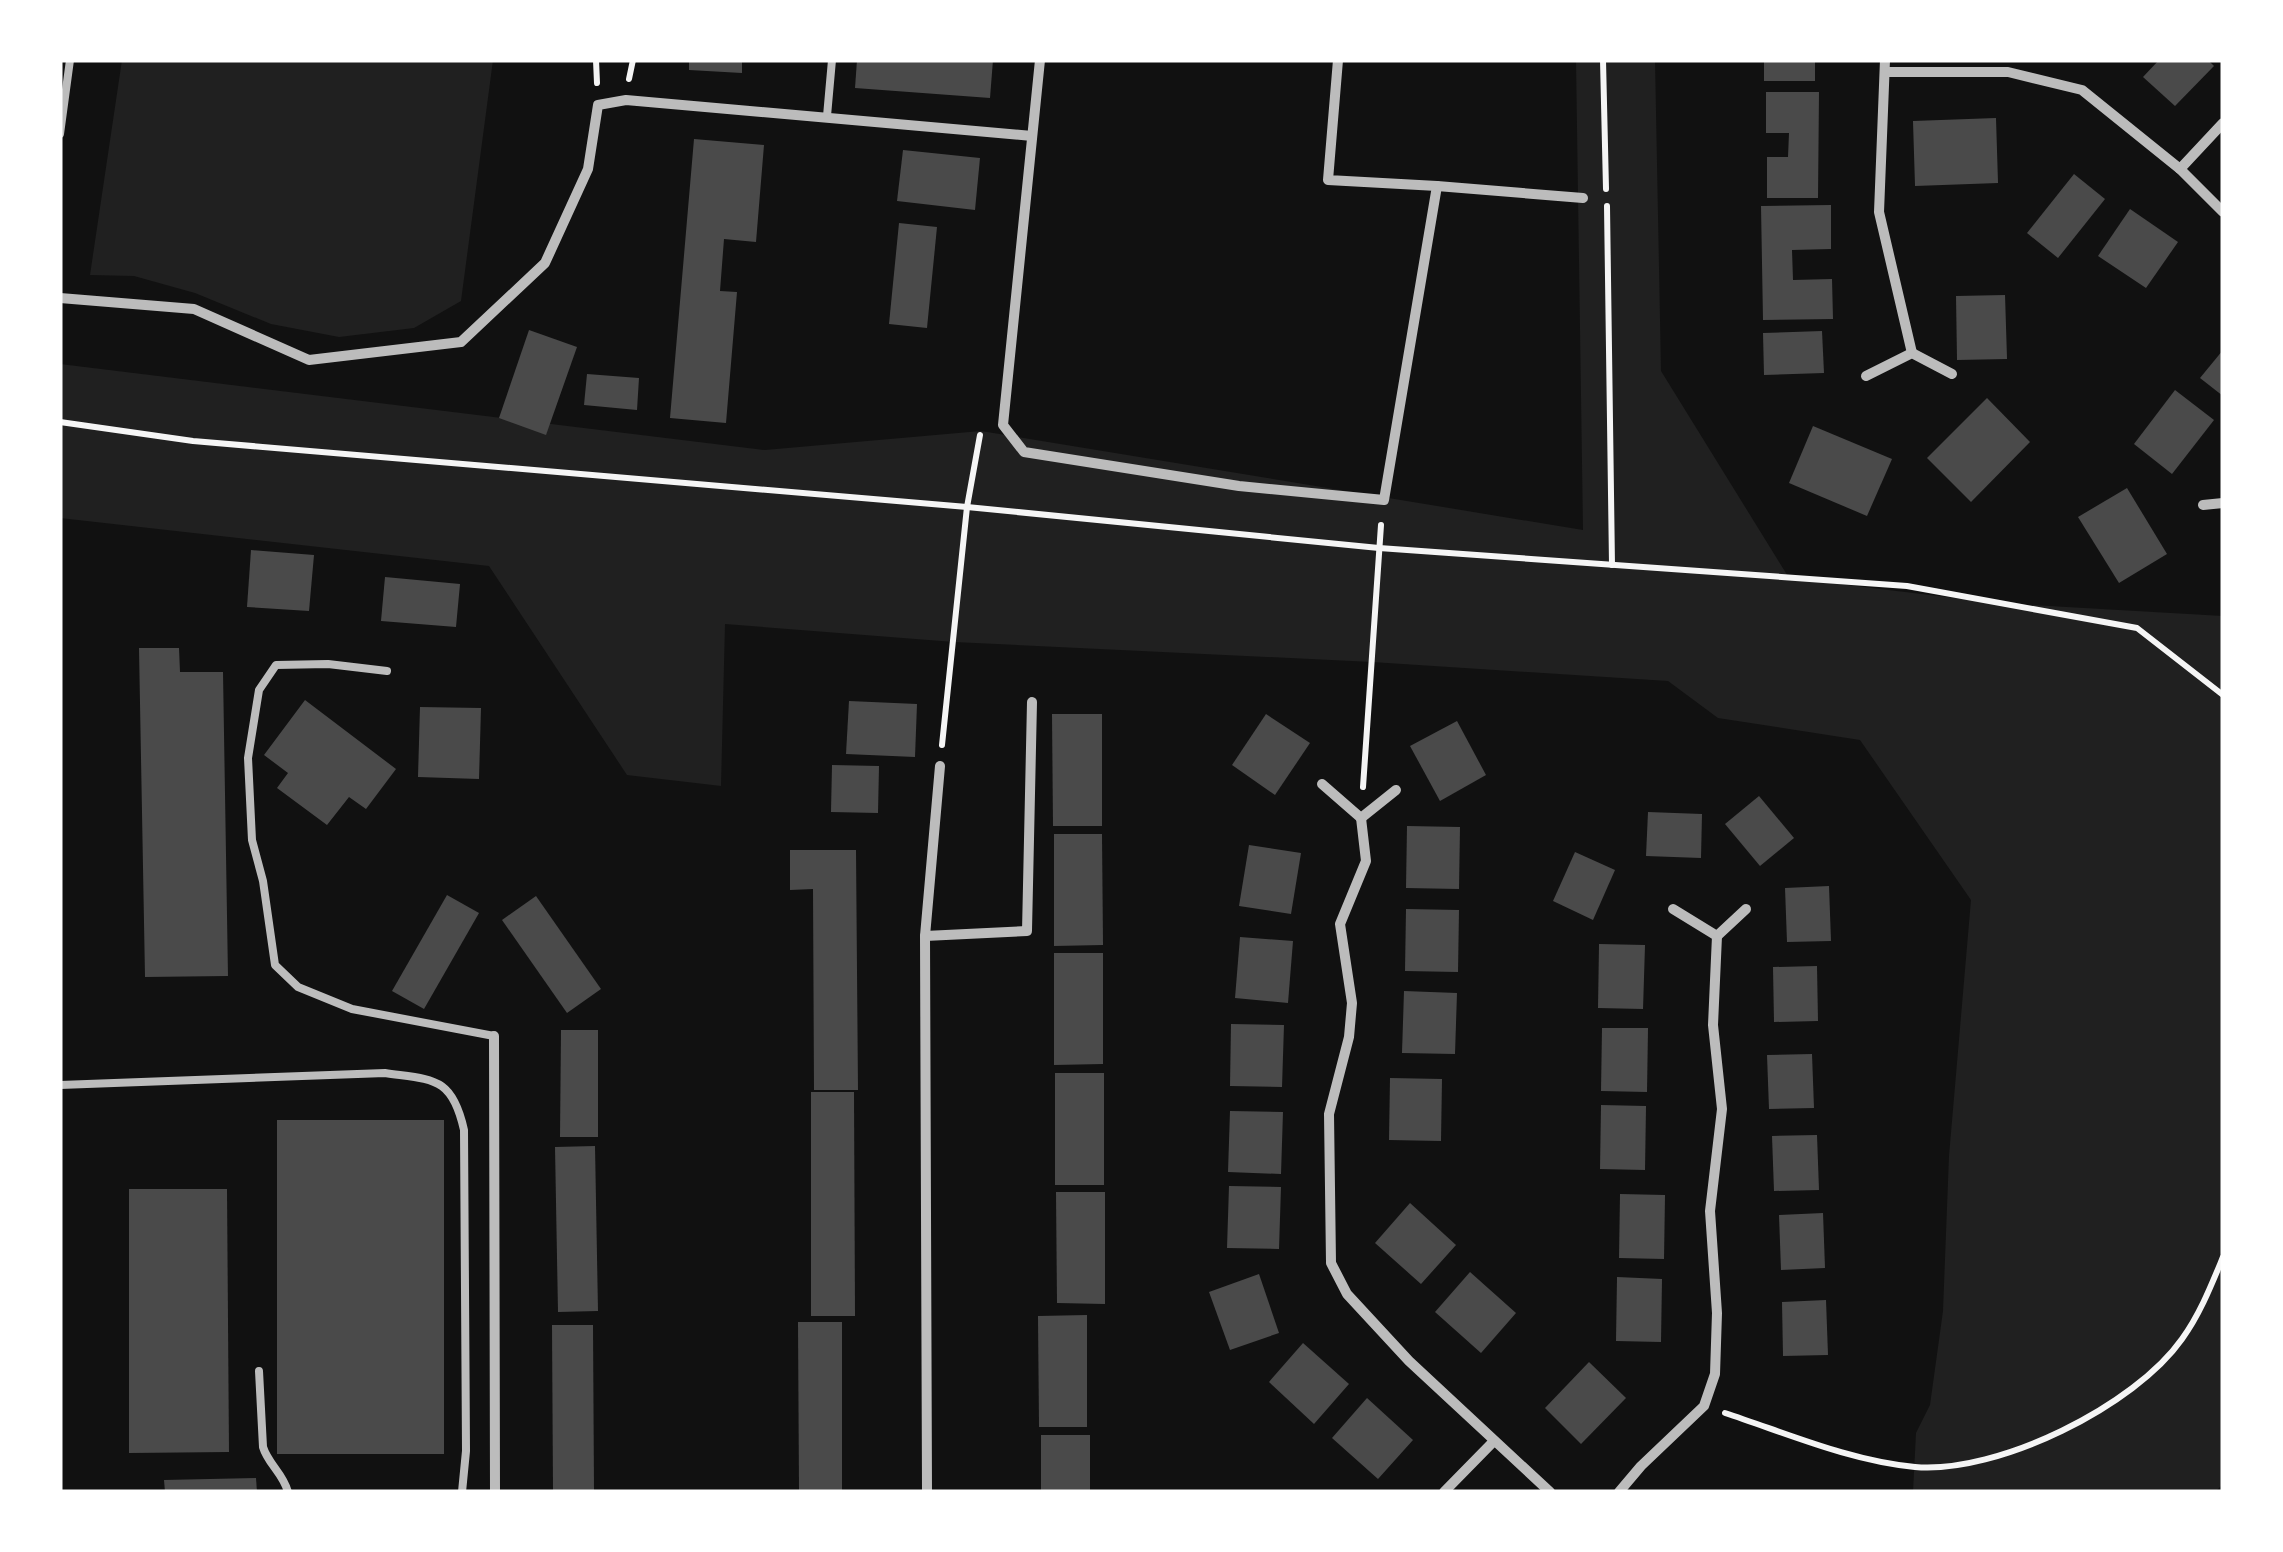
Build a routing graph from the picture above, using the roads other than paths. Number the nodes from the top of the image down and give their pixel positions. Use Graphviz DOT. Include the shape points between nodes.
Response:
graph roads {
  1 [pos="70,60"];
  2 [pos="832,60"];
  3 [pos="1040,60"];
  4 [pos="1338,60"];
  5 [pos="1886,66"];
  6 [pos="827,116"];
  7 [pos="2223,123"];
  8 [pos="60,134"];
  9 [pos="1032,136"];
  10 [pos="2180,169"];
  11 [pos="1437,186"];
  12 [pos="1583,198"];
  13 [pos="2223,212"];
  14 [pos="60,298"];
  15 [pos="1912,353"];
  16 [pos="1952,374"];
  17 [pos="1866,376"];
  18 [pos="2223,503"];
  19 [pos="2203,505"];
  20 [pos="387,671"];
  21 [pos="1032,702"];
  22 [pos="940,766"];
  23 [pos="1322,784"];
  24 [pos="1396,790"];
  25 [pos="1361,818"];
  26 [pos="1746,908"];
  27 [pos="1673,909"];
  28 [pos="924,936"];
  29 [pos="1717,936"];
  30 [pos="494,1036"];
  31 [pos="60,1085"];
  32 [pos="260,1371"];
  33 [pos="1493,1442"];
  34 [pos="288,1492"];
  35 [pos="462,1492"];
  36 [pos="494,1492"];
  37 [pos="926,1492"];
  38 [pos="1444,1492"];
  39 [pos="1550,1492"];
  40 [pos="1619,1492"];
  1 -- 8 [label="lane"];
  2 -- 6 [label="lane"];
  3 -- 9 [label="street"];
  4 -- 11 [label="street" via="1328,180"];
  5 -- 10 [label="street" via="2008,72 2082,90"];
  5 -- 15 [label="street" via="1879,212"];
  6 -- 9 [label="street"];
  6 -- 14 [label="street" via="626,100 598,104 588,169 544,263 461,342 309,360 194,309"];
  7 -- 10 [label="street"];
  9 -- 11 [label="street" via="1004,426 1024,452 1239,486 1384,500"];
  10 -- 13 [label="street"];
  11 -- 12 [label="street"];
  15 -- 16 [label="street"];
  15 -- 17 [label="street"];
  18 -- 19 [label="street"];
  20 -- 30 [label="lane" via="276,665 259,690 248,758 252,840 274,965 298,987 352,1008"];
  21 -- 28 [label="street" via="1026,931"];
  22 -- 28 [label="street"];
  23 -- 25 [label="street"];
  24 -- 25 [label="street"];
  25 -- 33 [label="street" via="1366,861 1340,924 1352,1003 1329,1114 1331,1263 1347,1294"];
  26 -- 29 [label="street"];
  27 -- 29 [label="street"];
  28 -- 37 [label="street"];
  29 -- 40 [label="street" via="1713,1025 1722,1109 1710,1211 1715,1374 1704,1406"];
  30 -- 36 [label="street"];
  31 -- 35 [label="lane" via="384,1073 450,1090 464,1130"];
  32 -- 34 [label="lane" via="263,1447"];
  33 -- 38 [label="street"];
  33 -- 39 [label="street"];
}
